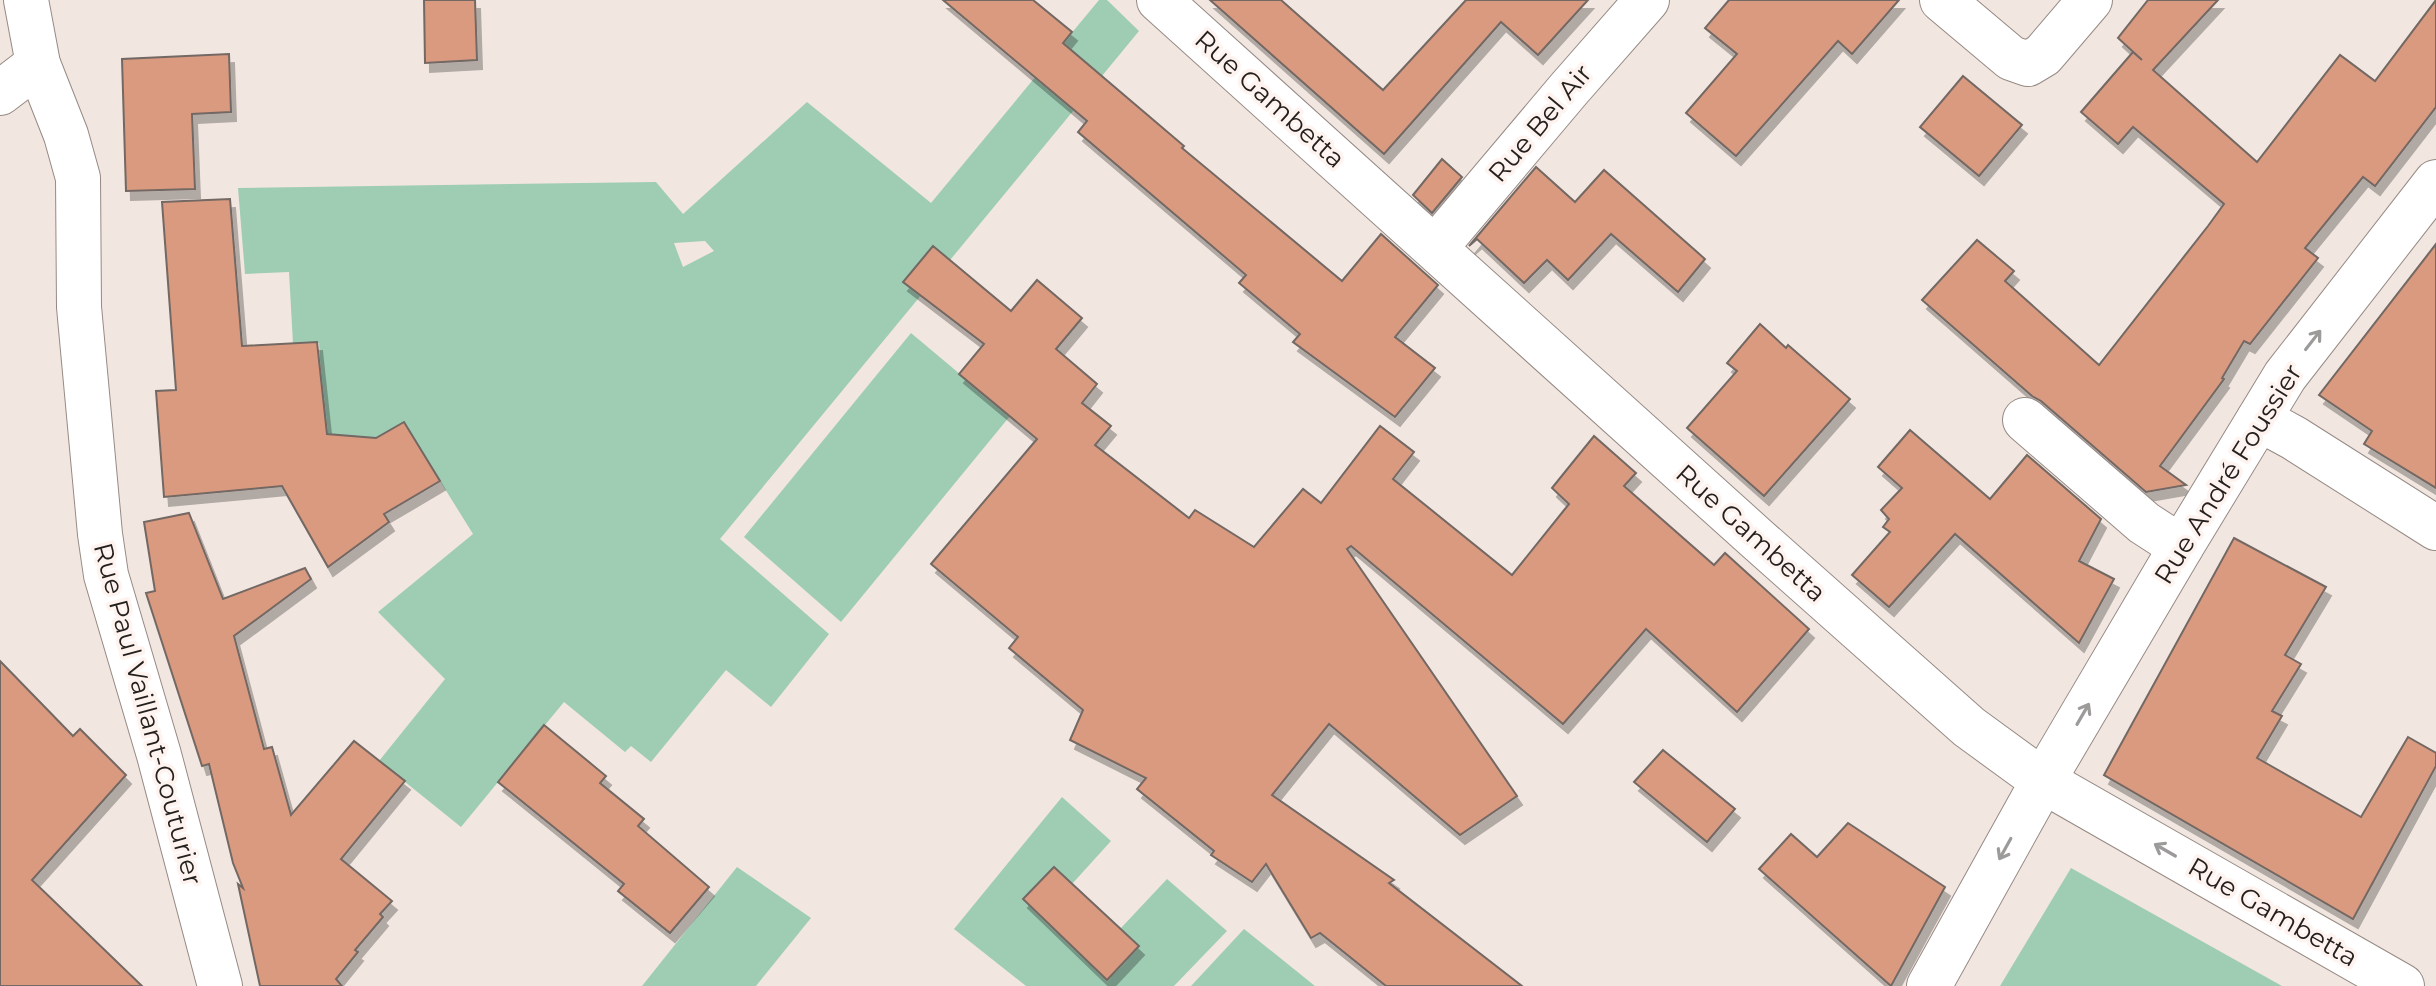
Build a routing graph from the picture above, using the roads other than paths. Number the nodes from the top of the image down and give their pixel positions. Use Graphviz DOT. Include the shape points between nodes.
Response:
graph roads {
  1 [pos="26,0"];
  2 [pos="58,0"];
  3 [pos="1159,0"];
  4 [pos="1647,0"];
  5 [pos="1942,0"];
  6 [pos="2090,0"];
  7 [pos="38,64"];
  8 [pos="0,93"];
  9 [pos="2436,182"];
  10 [pos="1435,248"];
  11 [pos="2259,419"];
  12 [pos="2025,420"];
  13 [pos="2436,528"];
  14 [pos="2181,547"];
  15 [pos="2043,781"];
  16 [pos="220,986"];
  17 [pos="1929,986"];
  18 [pos="2402,986"];
  1 -- 7 [label="street, Rue Paul Vaillant-Couturier"];
  2 -- 7 [label="street"];
  3 -- 10 [label="street, Rue Gambetta"];
  4 -- 10 [label="street, Rue Bel Air"];
  5 -- 6 [label="street" via="2011,58 2028,64 2043,55"];
  7 -- 8 [label="street"];
  7 -- 16 [label="street, Rue Paul Vaillant-Couturier" via="78,178 79,307 106,575"];
  11 -- 9 [label="street, Rue André Foussier, one-way" via="2285,376"];
  10 -- 15 [label="street, Rue Gambetta" via="1969,727"];
  11 -- 13 [label="street"];
  11 -- 14 [label="street, Rue André Foussier"];
  12 -- 14 [label="street" via="2144,523"];
  15 -- 14 [label="street, Rue André Foussier, one-way"];
  15 -- 17 [label="street, Rue André Foussier, one-way"];
  18 -- 15 [label="street, Rue Gambetta, one-way"];
}
